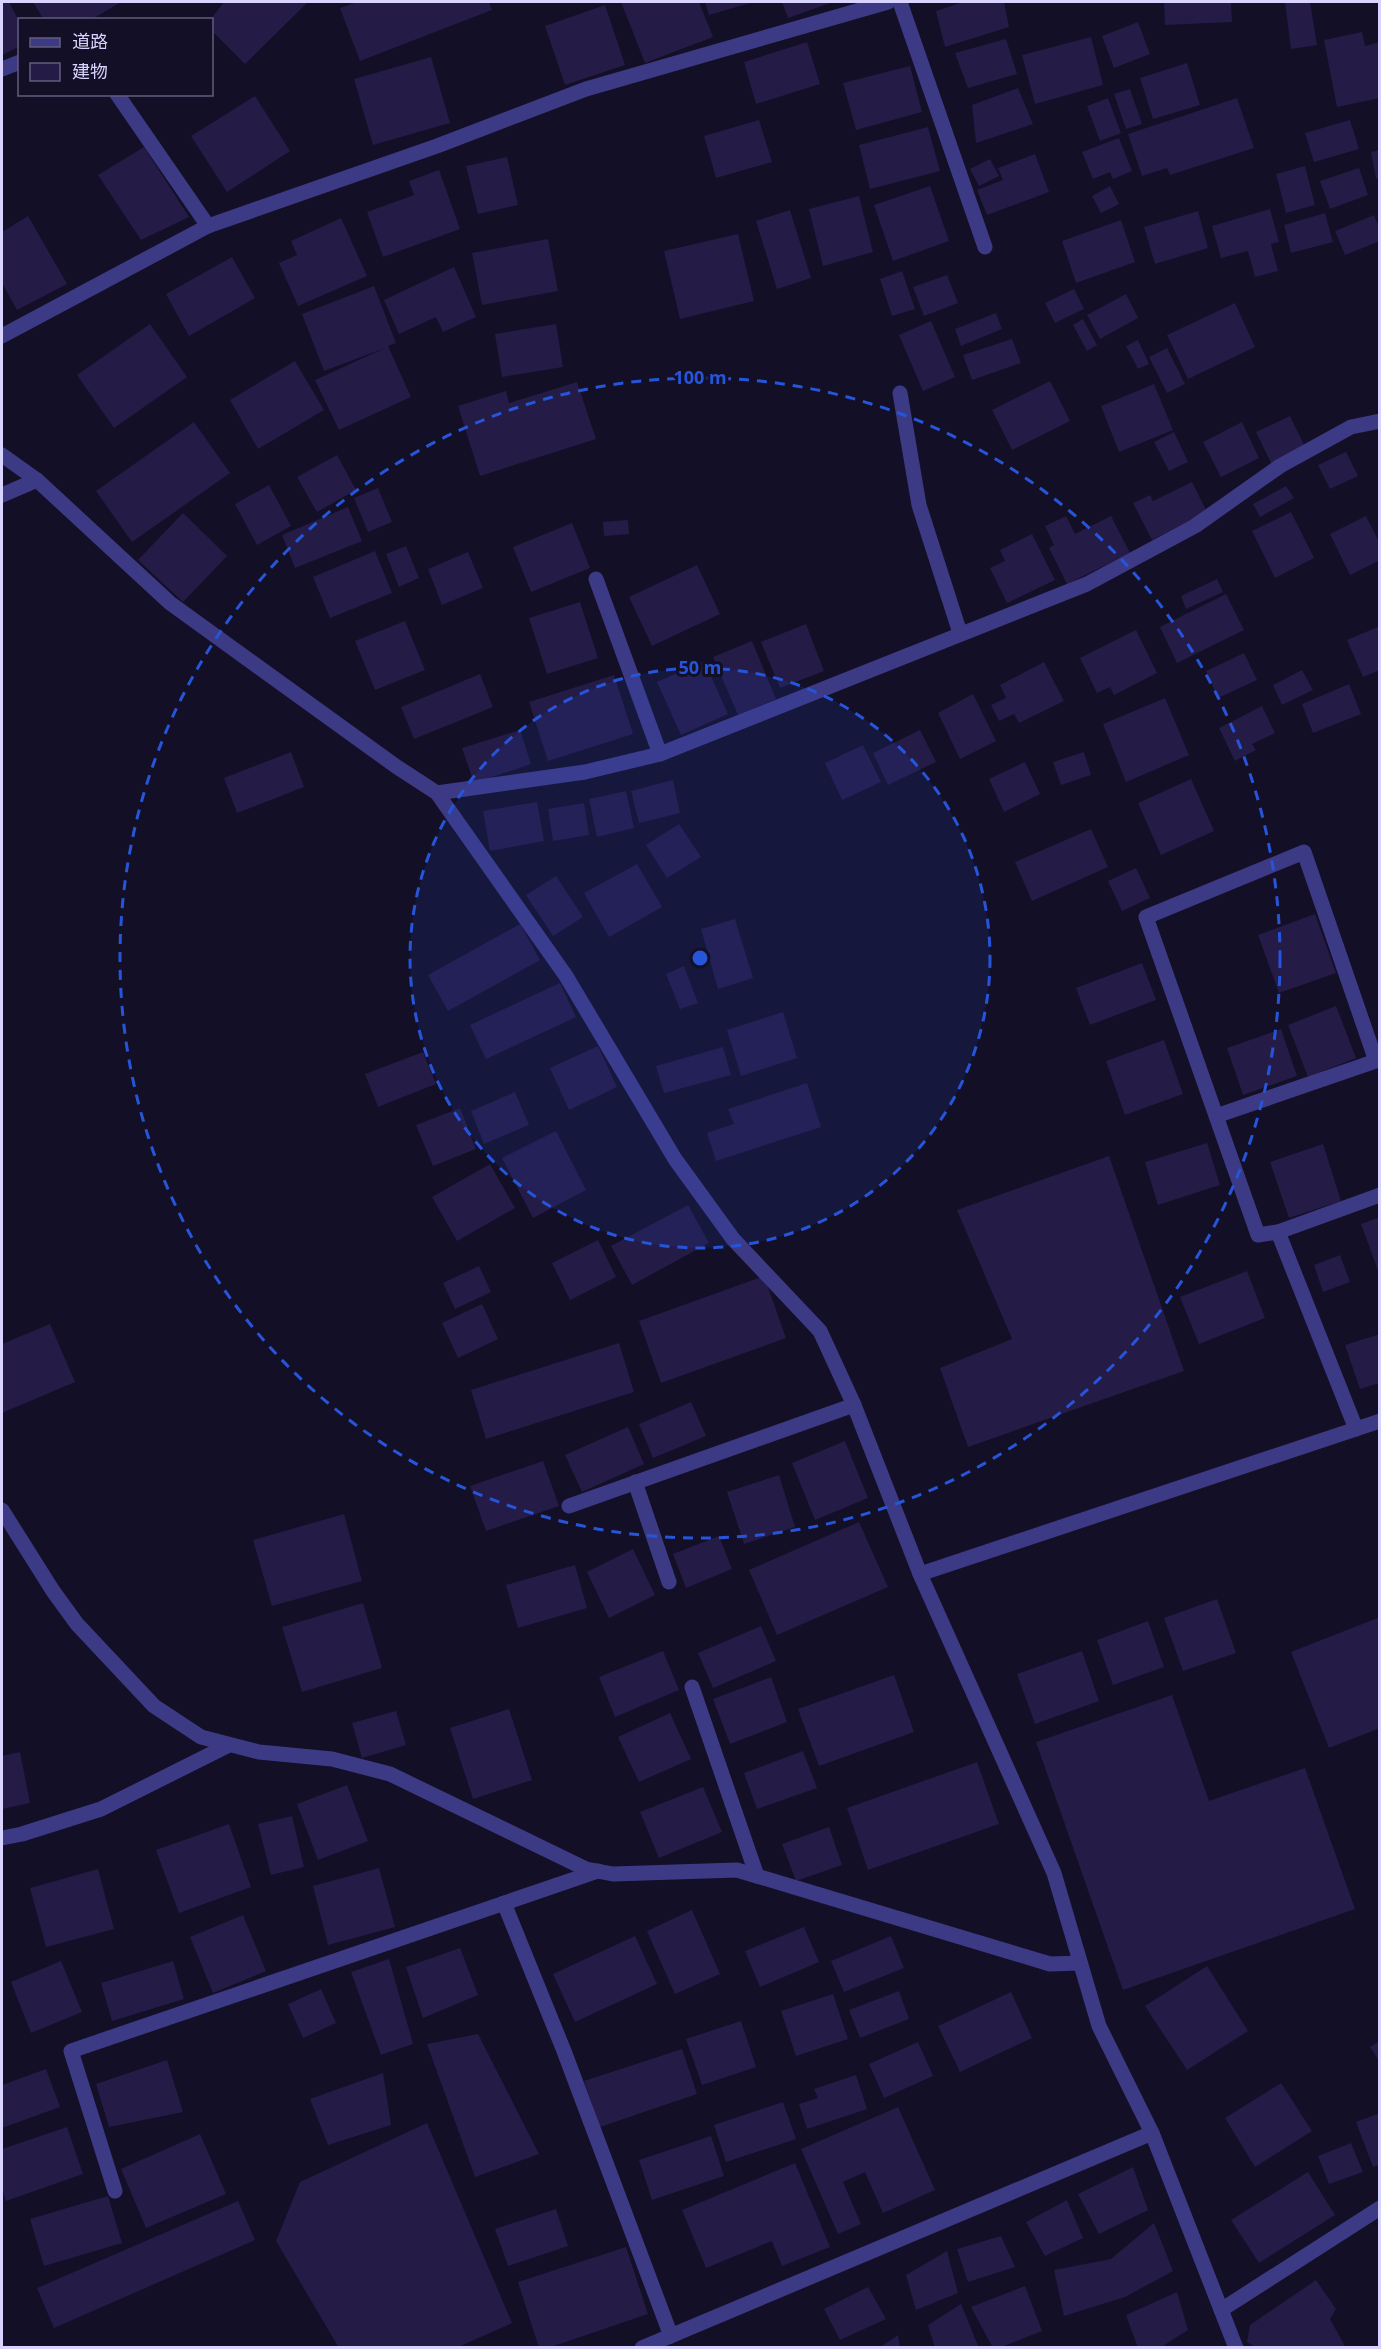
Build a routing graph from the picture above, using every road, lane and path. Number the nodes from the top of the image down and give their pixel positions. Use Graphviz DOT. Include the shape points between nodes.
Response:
graph roads {
  1 [pos="888,2"];
  2 [pos="900,2"];
  3 [pos="18,63"];
  4 [pos="2,69"];
  5 [pos="118,96"];
  6 [pos="208,226"];
  7 [pos="985,247"];
  8 [pos="2,336"];
  9 [pos="900,393"];
  10 [pos="1380,421"];
  11 [pos="2,455"];
  12 [pos="38,480"];
  13 [pos="2,495"];
  14 [pos="596,579"];
  15 [pos="960,633"];
  16 [pos="660,754"];
  17 [pos="436,793"];
  18 [pos="1216,1116"];
  19 [pos="1380,1195"];
  20 [pos="1278,1232"];
  21 [pos="854,1405"];
  22 [pos="1380,1421"];
  23 [pos="1356,1429"];
  24 [pos="635,1482"];
  25 [pos="569,1506"];
  26 [pos="2,1510"];
  27 [pos="920,1574"];
  28 [pos="669,1582"];
  29 [pos="692,1687"];
  30 [pos="230,1745"];
  31 [pos="2,1838"];
  32 [pos="598,1871"];
  33 [pos="757,1876"];
  34 [pos="504,1903"];
  35 [pos="1080,1963"];
  36 [pos="1152,2133"];
  37 [pos="115,2191"];
  38 [pos="1380,2208"];
  39 [pos="1221,2310"];
  40 [pos="671,2336"];
  41 [pos="642,2348"];
  42 [pos="1236,2348"];
  1 -- 6 [label="street" via="586,89"];
  2 -- 7 [label="street"];
  3 -- 4 [label="street"];
  5 -- 6 [label="street"];
  6 -- 8 [label="street"];
  9 -- 15 [label="street" via="918,505"];
  10 -- 15 [label="street" via="1351,427 1280,466 1196,526 1087,584"];
  11 -- 12 [label="street"];
  12 -- 13 [label="street"];
  12 -- 17 [label="street" via="170,603"];
  14 -- 16 [label="street"];
  15 -- 16 [label="street"];
  16 -- 17 [label="street" via="585,771"];
  17 -- 21 [label="street" via="566,976 675,1159 733,1239 820,1331"];
  18 -- 20 [label="street" via="1376,1061 1304,852 1146,917 1258,1235"];
  19 -- 20 [label="street"];
  20 -- 23 [label="street"];
  21 -- 24 [label="street"];
  21 -- 27 [label="street"];
  22 -- 23 [label="street"];
  23 -- 27 [label="street"];
  24 -- 25 [label="street"];
  24 -- 28 [label="street"];
  26 -- 30 [label="street" via="77,1624 123,1675 154,1706 201,1737"];
  27 -- 35 [label="street" via="1054,1874"];
  29 -- 33 [label="street"];
  30 -- 31 [label="street" via="101,1809"];
  30 -- 32 [label="street" via="332,1760 390,1774 586,1869"];
  32 -- 33 [label="street" via="614,1874 737,1870"];
  32 -- 34 [label="street"];
  33 -- 35 [label="street" via="1050,1964"];
  34 -- 37 [label="street" via="70,2051"];
  34 -- 40 [label="street"];
  35 -- 36 [label="street" via="1099,2026"];
  36 -- 39 [label="street"];
  36 -- 40 [label="street"];
  38 -- 39 [label="street"];
  39 -- 42 [label="street"];
  40 -- 41 [label="street"];
}
